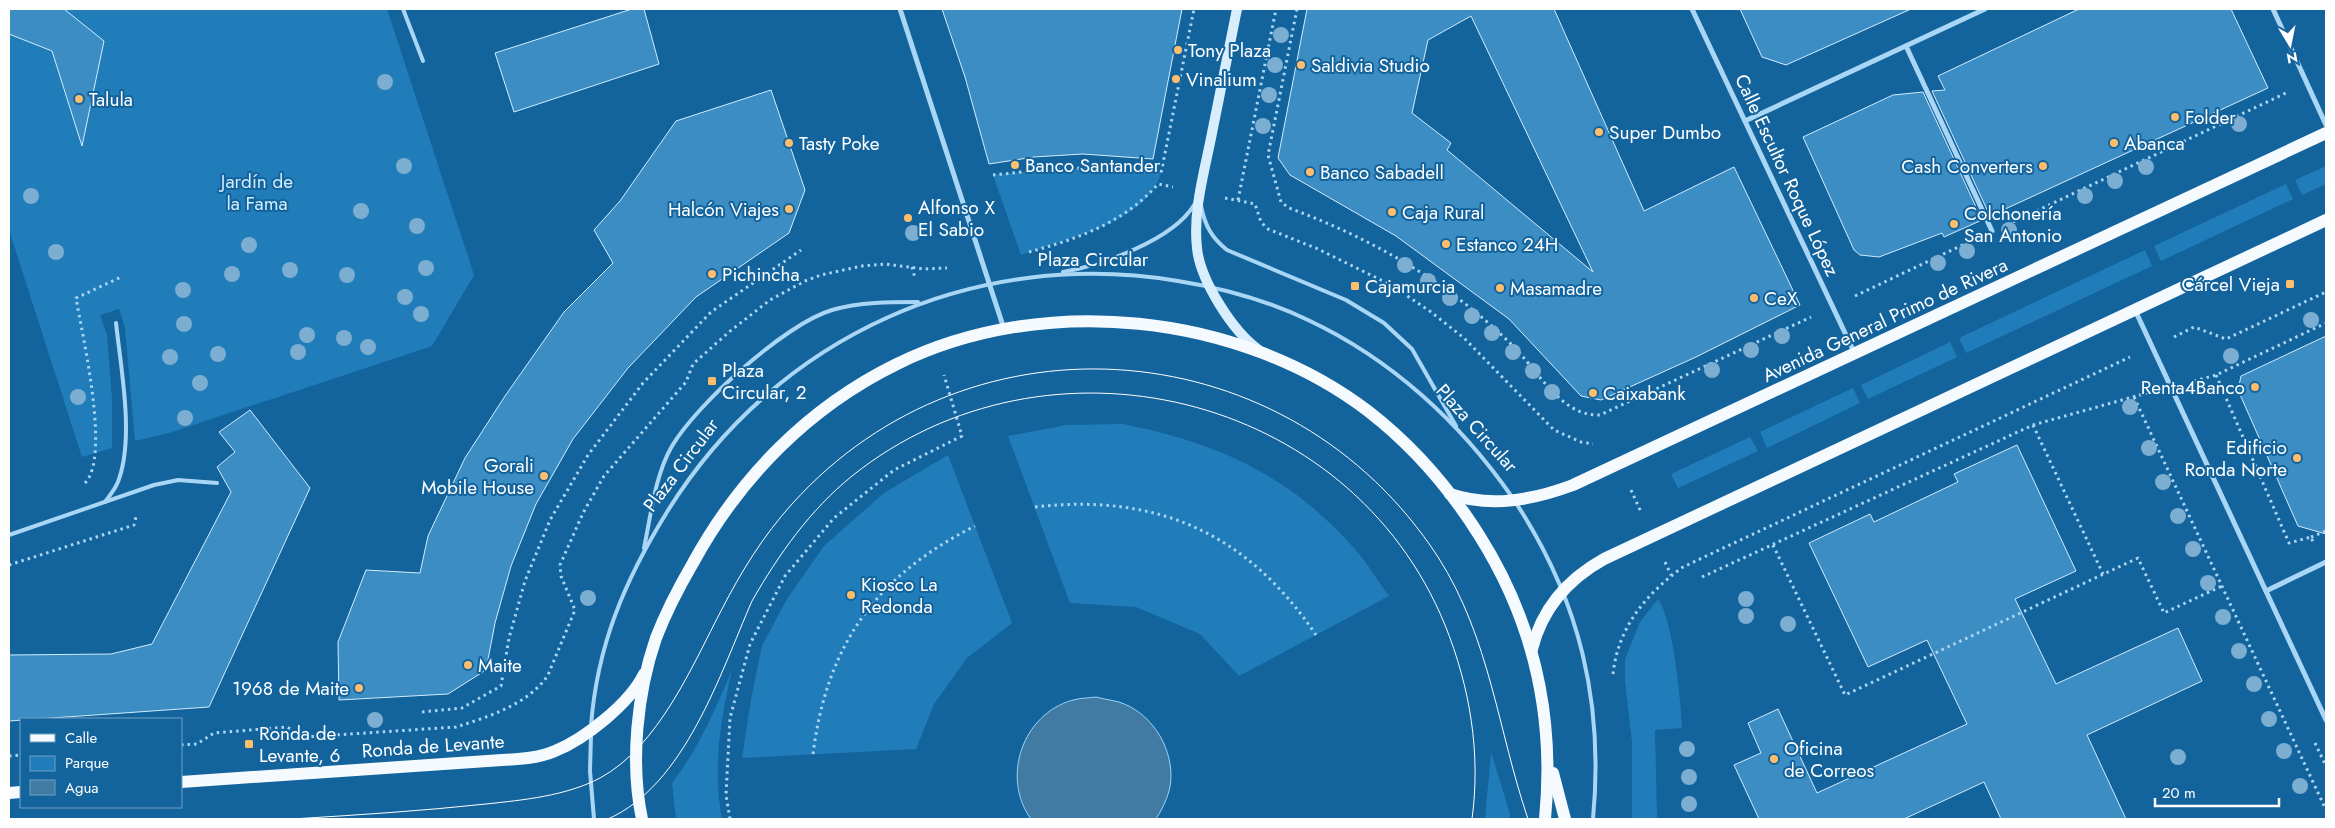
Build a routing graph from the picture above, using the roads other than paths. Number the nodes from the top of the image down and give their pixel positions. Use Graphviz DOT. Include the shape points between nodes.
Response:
graph roads {
  1 [pos="404,9"];
  2 [pos="900,9"];
  3 [pos="1237,9"];
  4 [pos="1692,9"];
  5 [pos="1985,9"];
  6 [pos="2273,9"];
  7 [pos="1906,46"];
  8 [pos="423,61"];
  9 [pos="1745,121"];
  10 [pos="2326,125"];
  11 [pos="2326,133"];
  12 [pos="1200,193"];
  13 [pos="2326,220"];
  14 [pos="1992,232"];
  15 [pos="1051,274"];
  16 [pos="990,283"];
  17 [pos="1211,286"];
  18 [pos="922,303"];
  19 [pos="2135,309"];
  20 [pos="116,323"];
  21 [pos="1005,329"];
  22 [pos="1264,354"];
  23 [pos="1855,354"];
  24 [pos="1458,430"];
  25 [pos="218,483"];
  26 [pos="1450,494"];
  27 [pos="1514,500"];
  28 [pos="105,502"];
  29 [pos="9,535"];
  30 [pos="644,553"];
  31 [pos="2324,563"];
  32 [pos="1563,591"];
  33 [pos="2266,591"];
  34 [pos="1532,650"];
  35 [pos="650,663"];
  36 [pos="2326,720"];
  37 [pos="591,729"];
  38 [pos="1548,751"];
  39 [pos="182,782"];
  40 [pos="594,819"];
  41 [pos="642,819"];
  42 [pos="1545,819"];
  43 [pos="1565,819"];
  44 [pos="1593,819"];
  1 -- 8 [label="lane"];
  2 -- 16 [label="street"];
  3 -- 12 [label="main road"];
  4 -- 9 [label="street, Calle Escultor Roque López"];
  5 -- 7 [label="street"];
  6 -- 10 [label="street"];
  7 -- 9 [label="street"];
  7 -- 14 [label="street"];
  9 -- 23 [label="street, Calle Escultor Roque López"];
  11 -- 23 [label="main road, Avenida General Primo de Rivera"];
  12 -- 15 [label="lane" via="1191,211 1152,240 1104,262"];
  12 -- 17 [label="main road" via="1197,251"];
  12 -- 24 [label="lane" via="1206,226 1216,242 1227,250 1346,300 1372,314 1399,335 1412,349"];
  13 -- 19 [label="main road"];
  15 -- 16 [label="lane, Plaza Circular"];
  15 -- 17 [label="lane, Plaza Circular" via="1145,276"];
  16 -- 18 [label="lane, Plaza Circular"];
  16 -- 21 [label="street"];
  17 -- 22 [label="main road" via="1239,330"];
  17 -- 24 [label="lane, Plaza Circular" via="1297,315 1344,339 1396,373"];
  18 -- 30 [label="lane, Plaza Circular" via="875,322 833,346 790,374 750,409 714,446 682,488"];
  18 -- 30 [label="lane" via="864,304 831,310 770,347 726,384 688,424 672,447 661,472"];
  19 -- 32 [label="main road" via="1652,535 1591,566"];
  19 -- 33 [label="street"];
  20 -- 28 [label="lane" via="126,414 124,456 119,480"];
  21 -- 22 [label="main road" via="1054,322 1149,324 1196,332"];
  21 -- 35 [label="main road" via="929,350 896,364 820,412 782,443 722,515 696,556 673,598 655,641"];
  22 -- 26 [label="main road" via="1327,384 1368,411 1402,440"];
  23 -- 27 [label="main road, Avenida General Primo de Rivera" via="1551,494"];
  24 -- 27 [label="lane, Plaza Circular"];
  25 -- 28 [label="lane" via="178,480 142,488"];
  26 -- 27 [label="main road, Avenida General Primo de Rivera" via="1477,501"];
  26 -- 34 [label="main road" via="1490,553 1512,595"];
  27 -- 32 [label="lane, Plaza Circular"];
  28 -- 29 [label="lane"];
  30 -- 37 [label="lane, Plaza Circular" via="630,577 610,626 596,678"];
  31 -- 33 [label="street"];
  32 -- 34 [label="main road" via="1541,621"];
  32 -- 44 [label="lane, Plaza Circular" via="1584,656 1596,729"];
  33 -- 36 [label="street"];
  34 -- 38 [label="main road" via="1541,686"];
  35 -- 37 [label="main road, Ronda de Levante" via="633,690"];
  35 -- 41 [label="main road" via="638,730 637,769"];
  37 -- 39 [label="main road, Ronda de Levante" via="554,751 526,758"];
  37 -- 40 [label="lane, Plaza Circular"];
  38 -- 42 [label="main road"];
  38 -- 43 [label="main road"];
}
